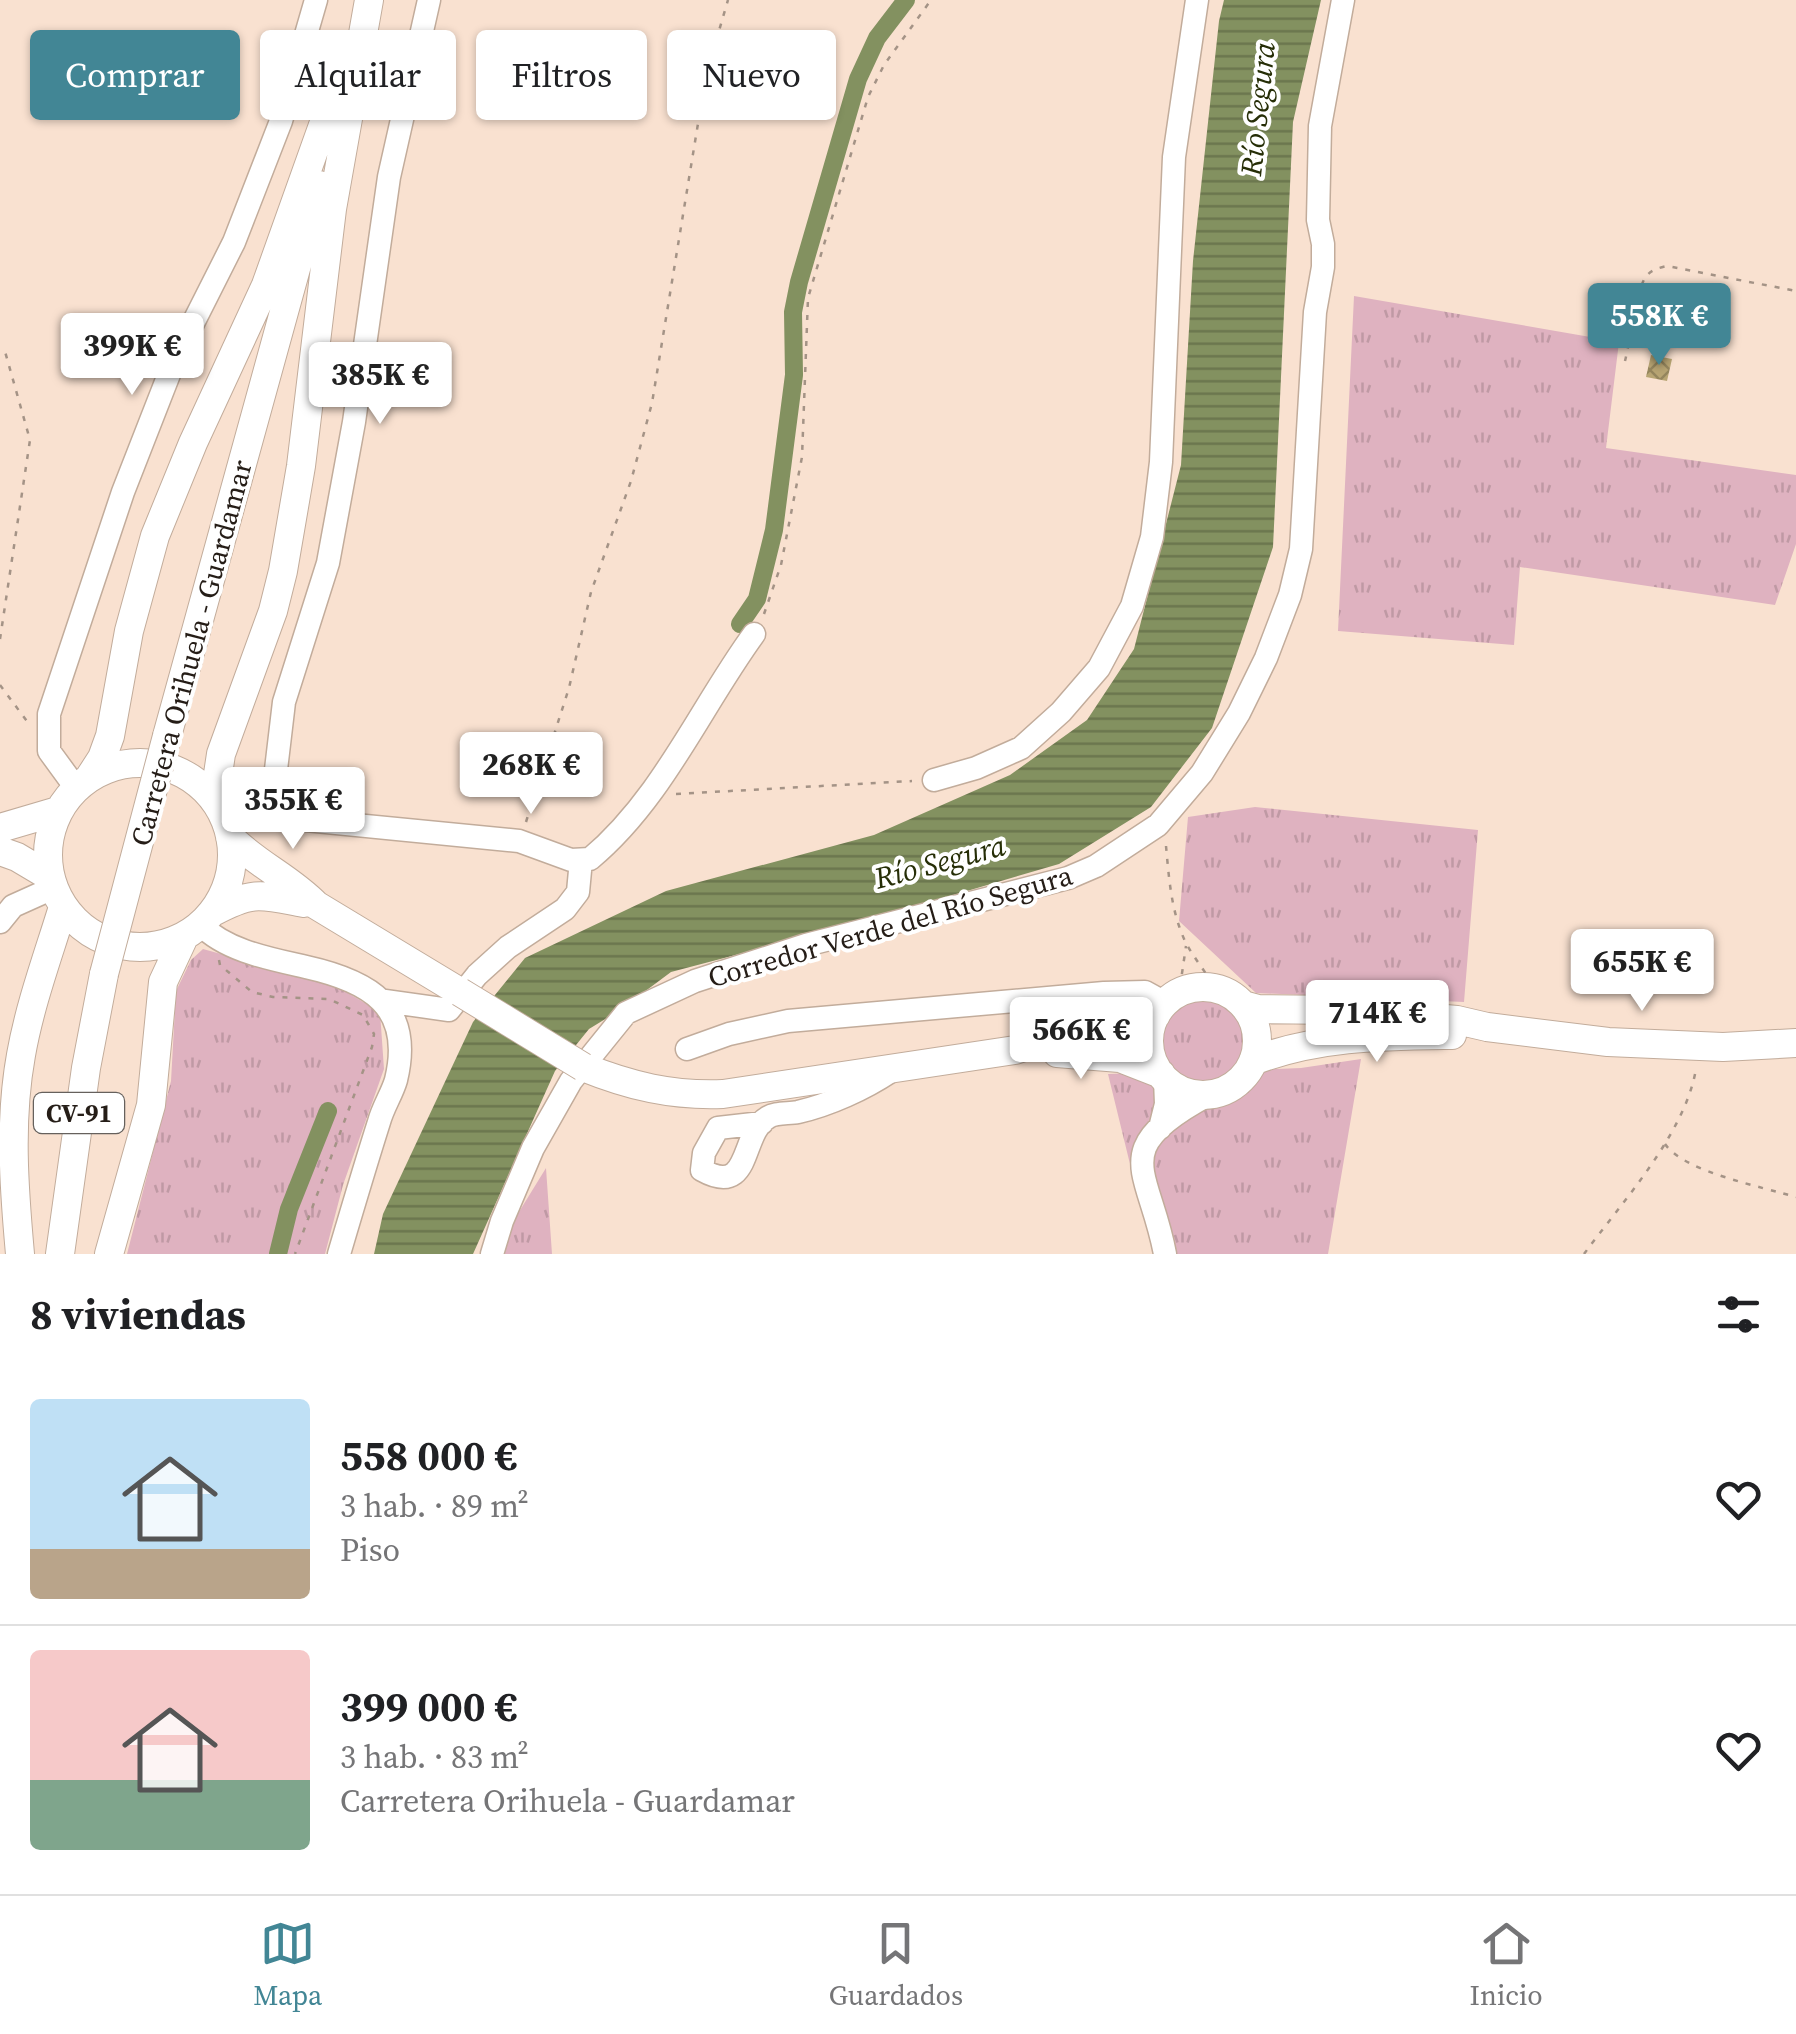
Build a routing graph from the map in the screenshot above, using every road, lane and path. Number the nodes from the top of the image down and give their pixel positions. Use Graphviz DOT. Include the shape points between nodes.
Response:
graph roads {
  1 [pos="316,0"];
  2 [pos="369,0"];
  3 [pos="429,0"];
  4 [pos="728,0"];
  5 [pos="931,0"];
  6 [pos="1197,0"];
  7 [pos="1343,0"];
  8 [pos="1796,291"];
  9 [pos="4,348"];
  10 [pos="1625,360"];
  11 [pos="754,634"];
  12 [pos="0,639"];
  13 [pos="0,685"];
  14 [pos="49,751"];
  15 [pos="934,780"];
  16 [pos="83,783"];
  17 [pos="651,796"];
  18 [pos="58,811"];
  19 [pos="0,817"];
  20 [pos="32,821"];
  21 [pos="232,821"];
  22 [pos="1158,824"];
  23 [pos="0,828"];
  24 [pos="519,840"];
  25 [pos="0,851"];
  26 [pos="581,860"];
  27 [pos="55,890"];
  28 [pos="316,904"];
  29 [pos="0,922"];
  30 [pos="204,928"];
  31 [pos="1186,944"];
  32 [pos="1215,988"];
  33 [pos="385,1000"];
  34 [pos="1166,1004"];
  35 [pos="1243,1004"];
  36 [pos="1488,1027"];
  37 [pos="1796,1043"];
  38 [pos="1697,1046"];
  39 [pos="687,1049"];
  40 [pos="1015,1050"];
  41 [pos="1253,1061"];
  42 [pos="894,1068"];
  43 [pos="1163,1077"];
  44 [pos="1208,1095"];
  45 [pos="762,1123"];
  46 [pos="1160,1128"];
  47 [pos="1664,1144"];
  48 [pos="1796,1197"];
  49 [pos="20,1254"];
  50 [pos="60,1254"];
  51 [pos="109,1254"];
  52 [pos="295,1254"];
  53 [pos="338,1254"];
  54 [pos="492,1254"];
  55 [pos="1166,1254"];
  56 [pos="1584,1254"];
  1 -- 14 [label="street" via="281,121 234,242 175,359 123,492 49,714"];
  2 -- 16 [label="main road" via="266,285 155,536 110,736"];
  2 -- 21 [label="main road" via="332,208 293,520 273,612 218,774"];
  2 -- 50 [label="main road, Carretera Orihuela - Guardamar / CV-91, bridge" via="104,974"];
  3 -- 21 [label="street" via="389,177 328,563 284,702 274,778 266,798"];
  4 -- 24 [label="path" via="706,75 652,403"];
  5 -- 11 [label="path" via="868,97 808,298 802,457 781,565"];
  6 -- 15 [label="street" via="1174,156 1161,462 1152,537 1132,606 1099,668 1035,736 976,768"];
  7 -- 22 [label="street, Corredor Verde del Río Segura" via="1320,126 1322,267 1301,549 1290,595 1239,713 1202,773"];
  8 -- 10 [label="path" via="1656,268 1641,290"];
  9 -- 12 [label="path" via="30,440"];
  11 -- 17 [label="street"];
  13 -- 14 [label="path"];
  14 -- 16 [label="street"];
  15 -- 17 [label="path"];
  16 -- 18 [label="main road"];
  16 -- 21 [label="main road" via="109,768 154,764 195,780"];
  17 -- 26 [label="street" via="599,852"];
  18 -- 20 [label="main road"];
  18 -- 27 [label="main road" via="47,854"];
  19 -- 20 [label="street"];
  20 -- 23 [label="main road"];
  21 -- 24 [label="street"];
  21 -- 28 [label="main road" via="254,860"];
  21 -- 30 [label="main road" via="226,889"];
  22 -- 31 [label="path"];
  22 -- 54 [label="street, Corredor Verde del Río Segura" via="1068,878 806,945 695,981 626,1013 570,1080 534,1148"];
  24 -- 26 [label="street"];
  25 -- 27 [label="main road"];
  26 -- 33 [label="street" via="578,892 565,909 508,947 449,1010"];
  27 -- 29 [label="street" via="13,906"];
  27 -- 30 [label="main road" via="78,924 118,946 163,945"];
  27 -- 49 [label="main road" via="18,1070 13,1156"];
  28 -- 30 [label="main road" via="264,894 232,902"];
  28 -- 42 [label="main road, bridge" via="582,1067 624,1084 689,1096 723,1094"];
  30 -- 33 [label="street" via="282,962 334,973"];
  30 -- 51 [label="main road" via="163,982 151,1104"];
  30 -- 52 [label="path" via="220,966 252,992 329,998 363,1015 374,1034"];
  31 -- 32 [label="path"];
  31 -- 34 [label="path"];
  32 -- 34 [label="main road" via="1189,989"];
  32 -- 35 [label="main road"];
  33 -- 53 [label="street" via="396,1024 396,1082"];
  34 -- 39 [label="street" via="1145,992 1104,993 788,1022"];
  34 -- 40 [label="main road" via="1125,1029"];
  34 -- 43 [label="main road" via="1151,1027 1150,1052"];
  35 -- 36 [label="main road"];
  35 -- 41 [label="main road" via="1256,1032"];
  36 -- 38 [label="main road"];
  36 -- 41 [label="main road" via="1343,1037"];
  37 -- 38 [label="main road"];
  38 -- 47 [label="path" via="1696,1074"];
  40 -- 42 [label="main road"];
  40 -- 43 [label="main road" via="1120,1058"];
  41 -- 44 [label="main road" via="1235,1084"];
  42 -- 45 [label="street" via="870,1085"];
  43 -- 44 [label="main road" via="1192,1094"];
  43 -- 46 [label="street"];
  44 -- 46 [label="street"];
  46 -- 55 [label="street" via="1140,1163"];
  47 -- 48 [label="path" via="1698,1166"];
  47 -- 56 [label="path"];
}
